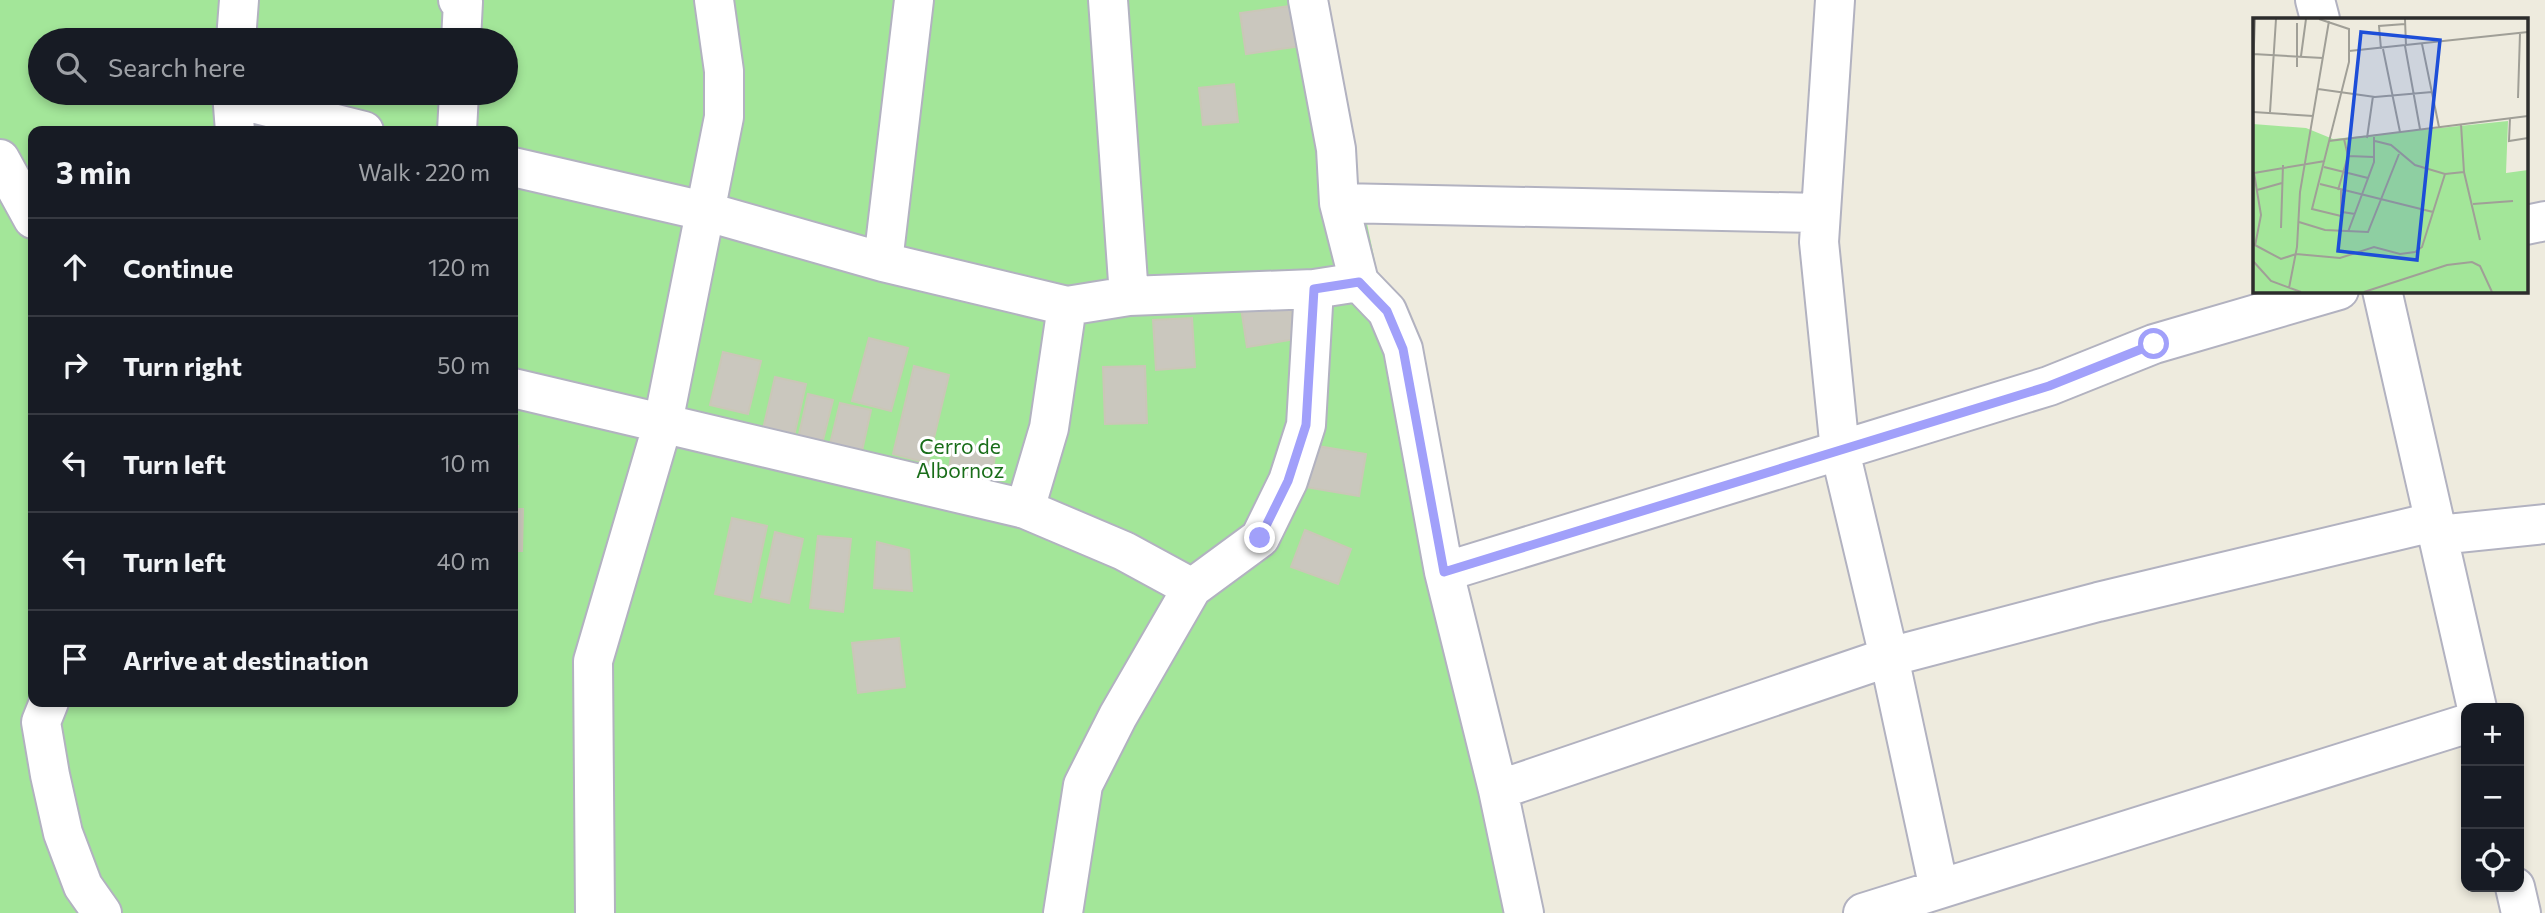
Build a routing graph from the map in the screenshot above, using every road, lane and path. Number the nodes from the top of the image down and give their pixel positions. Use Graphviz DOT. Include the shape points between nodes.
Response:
graph roads {
  1 [pos="239,0"];
  2 [pos="458,0"];
  3 [pos="714,0"];
  4 [pos="914,0"];
  5 [pos="1108,0"];
  6 [pos="1308,0"];
  7 [pos="1835,0"];
  8 [pos="2315,0"];
  9 [pos="2320,18"];
  10 [pos="237,28"];
  11 [pos="462,28"];
  12 [pos="458,105"];
  13 [pos="233,107"];
  14 [pos="337,126"];
  15 [pos="457,126"];
  16 [pos="0,159"];
  17 [pos="518,168"];
  18 [pos="1339,203"];
  19 [pos="28,210"];
  20 [pos="704,211"];
  21 [pos="1820,213"];
  22 [pos="883,262"];
  23 [pos="1359,282"];
  24 [pos="1314,289"];
  25 [pos="2332,292"];
  26 [pos="2382,292"];
  27 [pos="1129,296"];
  28 [pos="1067,306"];
  29 [pos="518,389"];
  30 [pos="663,424"];
  31 [pos="1840,451"];
  32 [pos="1025,509"];
  33 [pos="2545,524"];
  34 [pos="2436,529"];
  35 [pos="1444,572"];
  36 [pos="1192,588"];
  37 [pos="1889,657"];
  38 [pos="2476,703"];
  39 [pos="47,707"];
  40 [pos="2461,726"];
  41 [pos="1497,790"];
  42 [pos="1938,889"];
  43 [pos="2516,892"];
  44 [pos="102,913"];
  45 [pos="594,913"];
  46 [pos="1063,913"];
  47 [pos="1524,913"];
  48 [pos="1863,913"];
  49 [pos="2521,913"];
  1 -- 10 [label="street"];
  2 -- 11 [label="street" via="463,2"];
  3 -- 20 [label="street" via="724,71 724,117"];
  4 -- 22 [label="street"];
  5 -- 27 [label="street"];
  6 -- 18 [label="street" via="1336,149"];
  7 -- 21 [label="street"];
  8 -- 9 [label="street"];
  12 -- 15 [label="street"];
  13 -- 14 [label="street"];
  16 -- 19 [label="street"];
  17 -- 20 [label="street"];
  18 -- 21 [label="street"];
  18 -- 23 [label="street"];
  20 -- 22 [label="street"];
  20 -- 30 [label="street"];
  21 -- 31 [label="street"];
  22 -- 28 [label="street"];
  23 -- 24 [label="street"];
  23 -- 35 [label="street" via="1387,311 1403,349"];
  24 -- 27 [label="street"];
  24 -- 36 [label="street" via="1306,425 1288,481 1260,538"];
  25 -- 31 [label="street" via="2154,344 2049,386"];
  26 -- 34 [label="street"];
  27 -- 28 [label="street"];
  28 -- 32 [label="street" via="1049,428"];
  29 -- 30 [label="street"];
  30 -- 32 [label="street"];
  30 -- 45 [label="street" via="593,661"];
  31 -- 35 [label="street"];
  31 -- 37 [label="street"];
  32 -- 36 [label="street" via="1124,551"];
  33 -- 34 [label="street"];
  34 -- 37 [label="street" via="2098,602"];
  34 -- 38 [label="street"];
  35 -- 41 [label="street"];
  36 -- 46 [label="street" via="1083,785"];
  37 -- 41 [label="street"];
  37 -- 42 [label="street"];
  39 -- 44 [label="street" via="41,722 63,833 83,886"];
  40 -- 42 [label="street"];
  41 -- 47 [label="street"];
  42 -- 48 [label="street"];
  43 -- 49 [label="street"];
}
